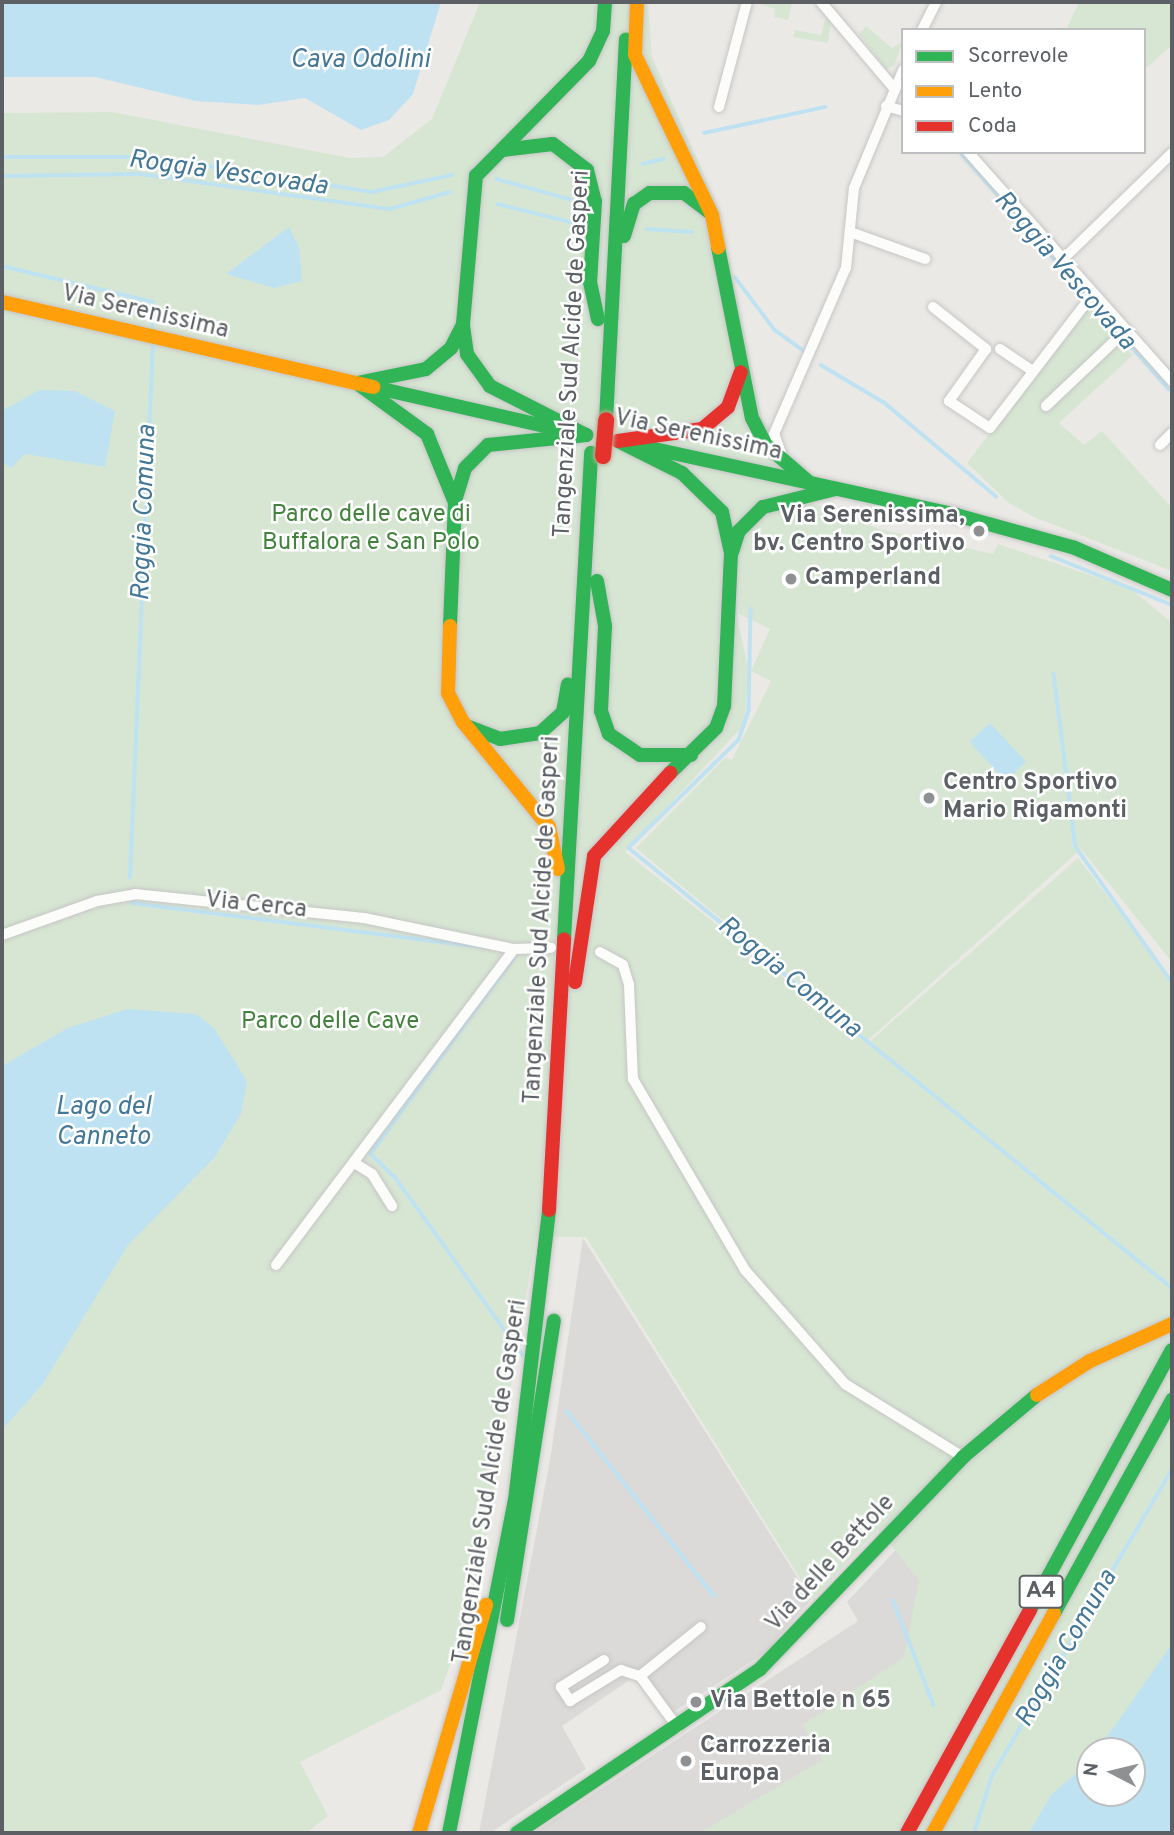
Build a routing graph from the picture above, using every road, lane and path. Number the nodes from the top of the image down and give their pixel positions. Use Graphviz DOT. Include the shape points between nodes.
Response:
graph roads {
  1 [pos="605,2"];
  2 [pos="615,2"];
  3 [pos="628,2"];
  4 [pos="636,2"];
  5 [pos="747,2"];
  6 [pos="821,2"];
  7 [pos="936,2"];
  8 [pos="923,28"];
  9 [pos="901,73"];
  10 [pos="894,88"];
  11 [pos="886,106"];
  12 [pos="719,107"];
  13 [pos="901,110"];
  14 [pos="498,151"];
  15 [pos="1172,153"];
  16 [pos="970,154"];
  17 [pos="712,215"];
  18 [pos="850,232"];
  19 [pos="925,259"];
  20 [pos="1062,260"];
  21 [pos="1093,294"];
  22 [pos="2,302"];
  23 [pos="933,307"];
  24 [pos="598,320"];
  25 [pos="463,324"];
  26 [pos="1126,330"];
  27 [pos="1000,349"];
  28 [pos="1031,370"];
  29 [pos="741,371"];
  30 [pos="609,376"];
  31 [pos="1172,381"];
  32 [pos="358,383"];
  33 [pos="1046,406"];
  34 [pos="600,419"];
  35 [pos="1172,433"];
  36 [pos="586,435"];
  37 [pos="618,441"];
  38 [pos="1160,445"];
  39 [pos="597,454"];
  40 [pos="783,460"];
  41 [pos="811,484"];
  42 [pos="836,489"];
  43 [pos="454,501"];
  44 [pos="731,553"];
  45 [pos="585,564"];
  46 [pos="597,581"];
  47 [pos="1172,590"];
  48 [pos="463,722"];
  49 [pos="691,755"];
  50 [pos="2,935"];
  51 [pos="551,948"];
  52 [pos="514,949"];
  53 [pos="600,952"];
  54 [pos="563,971"];
  55 [pos="575,982"];
  56 [pos="356,1164"];
  57 [pos="392,1206"];
  58 [pos="276,1265"];
  59 [pos="1172,1324"];
  60 [pos="1172,1350"];
  61 [pos="1172,1400"];
  62 [pos="962,1457"];
  63 [pos="515,1500"];
  64 [pos="701,1627"];
  65 [pos="604,1660"];
  66 [pos="640,1676"];
  67 [pos="678,1728"];
  68 [pos="419,1833"];
  69 [pos="449,1833"];
  70 [pos="463,1833"];
  71 [pos="517,1833"];
  72 [pos="907,1833"];
  73 [pos="933,1833"];
  1 -- 14 [label="main road" via="603,31 589,61"];
  2 -- 24 [label="main road, Tangenziale Sud Alcide de Gasperi"];
  3 -- 30 [label="main road, Tangenziale Sud Alcide de Gasperi"];
  4 -- 17 [label="main road" via="638,67"];
  5 -- 12 [label="street"];
  6 -- 10 [label="street"];
  7 -- 8 [label="street"];
  9 -- 10 [label="street"];
  10 -- 11 [label="street"];
  11 -- 13 [label="street"];
  11 -- 18 [label="street" via="854,188"];
  14 -- 24 [label="main road" via="521,143 552,144 587,170 595,201 590,282"];
  14 -- 25 [label="main road" via="471,192"];
  15 -- 20 [label="street"];
  16 -- 20 [label="street"];
  17 -- 29 [label="main road"];
  17 -- 30 [label="main road" via="698,200 674,191 650,193 634,204 624,233 619,336"];
  18 -- 19 [label="street"];
  18 -- 40 [label="street" via="837,291 774,434"];
  20 -- 21 [label="street"];
  21 -- 26 [label="street"];
  21 -- 28 [label="street"];
  22 -- 32 [label="main road, Via Serenissima"];
  23 -- 28 [label="street" via="986,349 949,401 990,428"];
  24 -- 34 [label="main road, Tangenziale Sud Alcide de Gasperi"];
  25 -- 32 [label="main road" via="451,348 426,369"];
  25 -- 36 [label="main road" via="467,354 489,386"];
  26 -- 31 [label="street"];
  26 -- 33 [label="street"];
  27 -- 28 [label="street"];
  29 -- 37 [label="main road" via="728,407 702,429"];
  29 -- 40 [label="main road" via="752,418 765,444"];
  30 -- 34 [label="main road, Tangenziale Sud Alcide de Gasperi"];
  32 -- 36 [label="main road, Via Serenissima"];
  32 -- 43 [label="main road" via="427,434"];
  34 -- 39 [label="main road, Tangenziale Sud Alcide de Gasperi, bridge"];
  35 -- 38 [label="street"];
  36 -- 37 [label="main road, Via Serenissima"];
  36 -- 43 [label="main road" via="488,444 465,468"];
  37 -- 41 [label="main road, Via Serenissima"];
  37 -- 44 [label="main road" via="702,487 722,512"];
  39 -- 45 [label="main road, Tangenziale Sud Alcide de Gasperi"];
  39 -- 46 [label="main road, Tangenziale Sud Alcide de Gasperi"];
  40 -- 41 [label="main road"];
  41 -- 42 [label="main road, Via Serenissima"];
  42 -- 44 [label="main road" via="763,507 739,531"];
  42 -- 47 [label="main road, Via Serenissima" via="1061,544"];
  43 -- 48 [label="main road" via="445,672"];
  44 -- 49 [label="main road" via="724,706 716,728"];
  45 -- 48 [label="main road" via="571,614 568,696 556,720 516,740 485,736"];
  45 -- 54 [label="main road, Tangenziale Sud Alcide de Gasperi"];
  46 -- 49 [label="main road" via="605,626 601,711 609,733 640,755"];
  46 -- 55 [label="main road, Tangenziale Sud Alcide de Gasperi"];
  48 -- 54 [label="main road" via="538,811 555,842 555,939"];
  49 -- 55 [label="main road" via="616,825 594,856"];
  50 -- 52 [label="street, Via Cerca" via="97,901 135,894 375,920"];
  51 -- 52 [label="street, Via Cerca"];
  52 -- 56 [label="street"];
  53 -- 62 [label="street" via="623,965 629,985 633,1079 745,1270 845,1384"];
  54 -- 63 [label="main road, Tangenziale Sud Alcide de Gasperi" via="546,1269"];
  55 -- 70 [label="main road, Tangenziale Sud Alcide de Gasperi" via="549,1376"];
  56 -- 57 [label="street" via="372,1174"];
  56 -- 58 [label="street"];
  59 -- 62 [label="main road, Via delle Bettole" via="1061,1377"];
  60 -- 72 [label="main road, A4"];
  61 -- 73 [label="main road, A4"];
  62 -- 67 [label="main road, Via delle Bettole" via="799,1635"];
  63 -- 68 [label="main road" via="501,1527 484,1614 444,1732"];
  63 -- 69 [label="main road, Tangenziale Sud Alcide de Gasperi"];
  64 -- 66 [label="street"];
  65 -- 66 [label="street" via="561,1687 570,1701 621,1670"];
  66 -- 67 [label="street"];
  67 -- 71 [label="main road, Via delle Bettole"];
}
